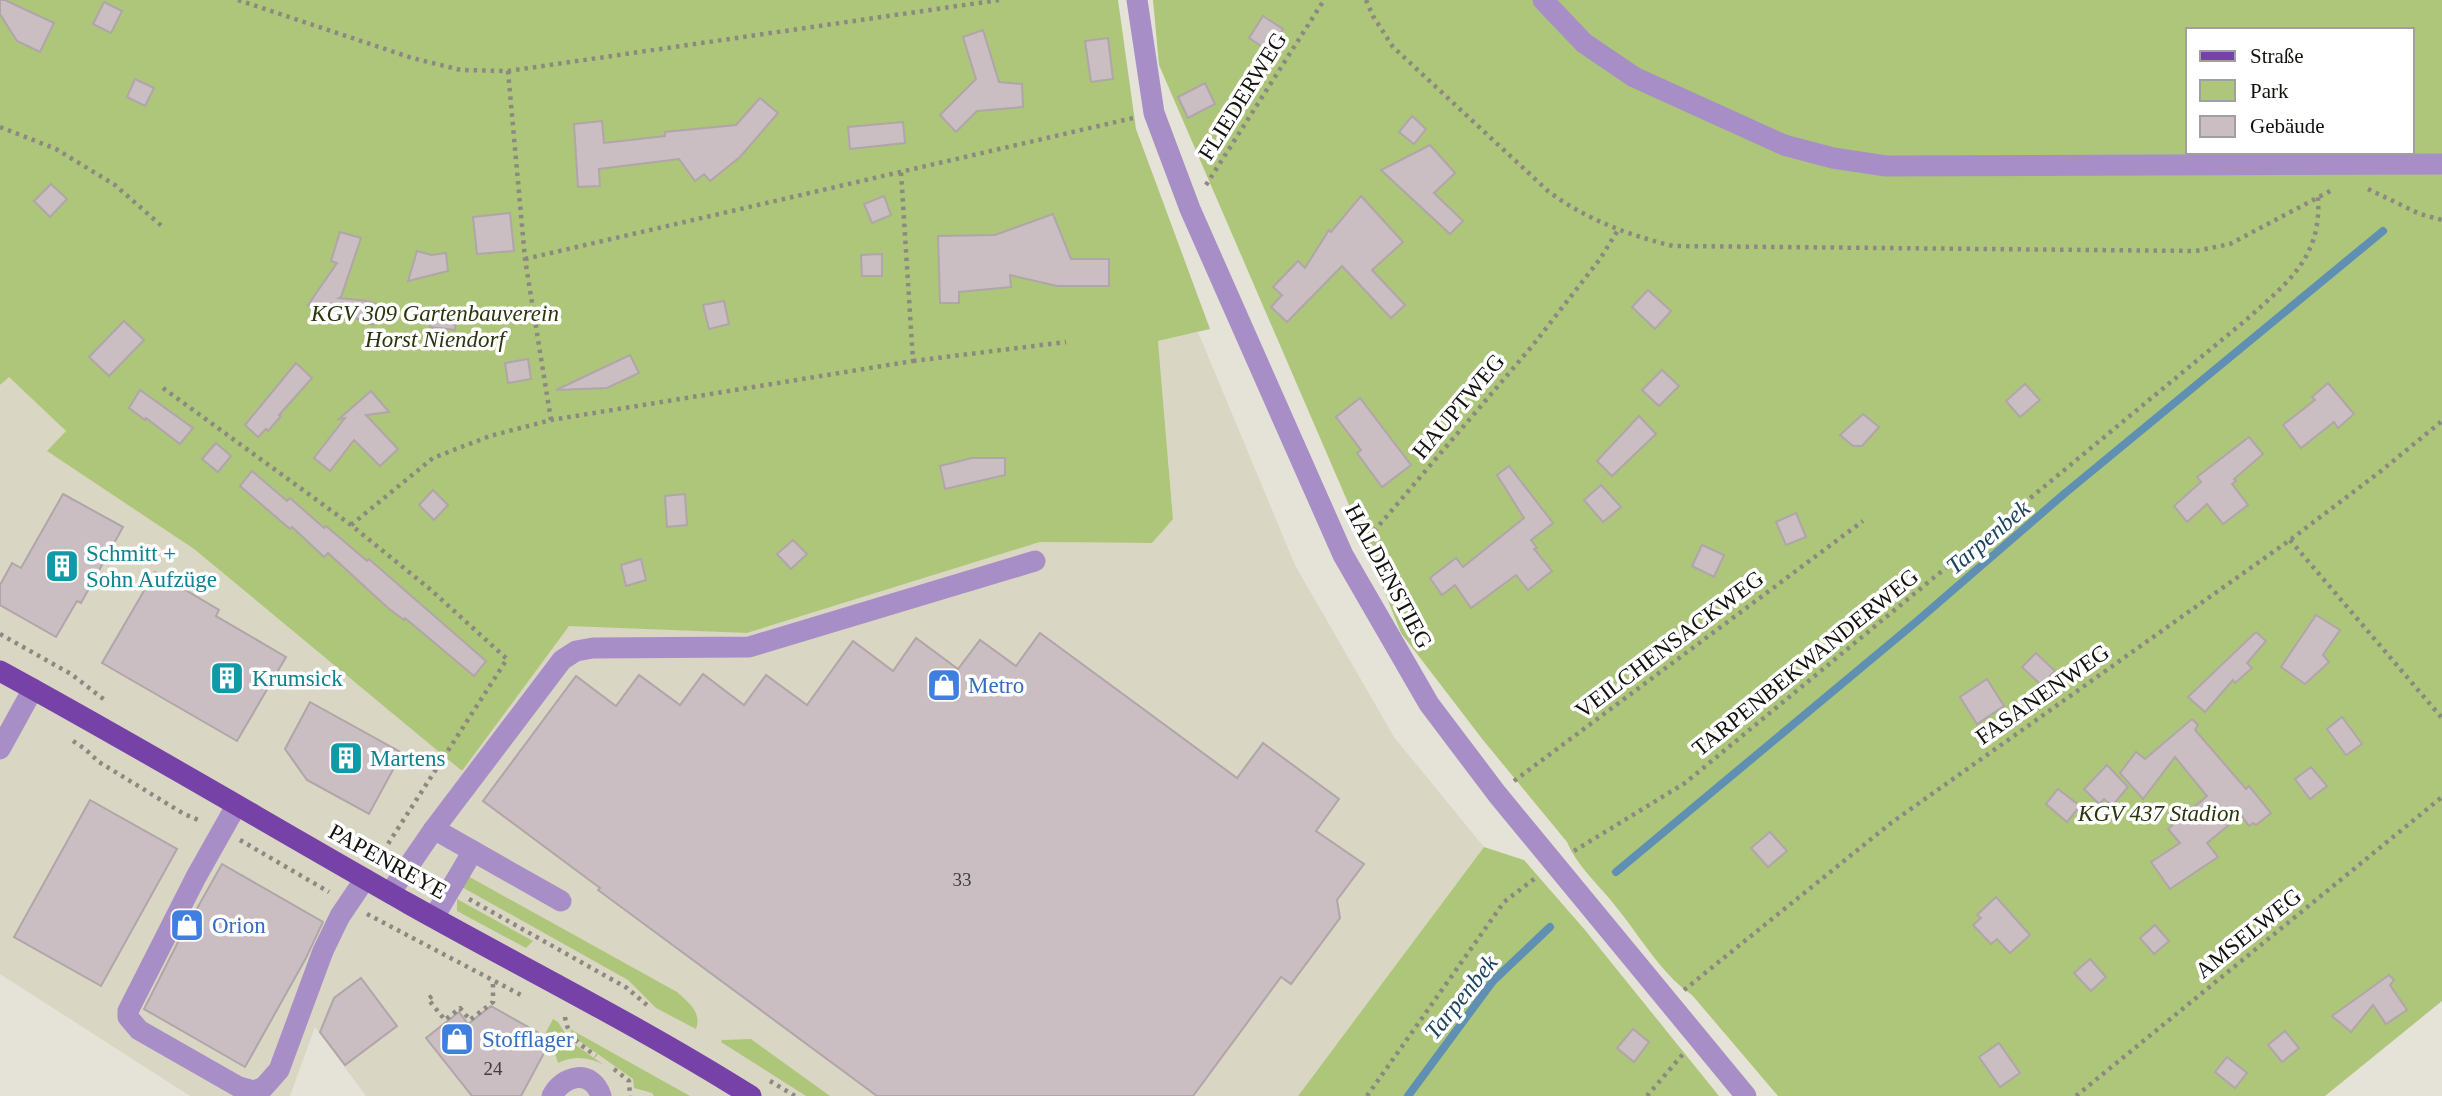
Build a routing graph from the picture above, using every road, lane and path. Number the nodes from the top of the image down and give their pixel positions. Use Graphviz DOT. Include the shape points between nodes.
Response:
graph roads {
  1 [pos="238,0"];
  2 [pos="999,0"];
  3 [pos="1137,0"];
  4 [pos="1324,0"];
  5 [pos="1366,0"];
  6 [pos="1543,0"];
  7 [pos="508,71"];
  8 [pos="1154,113"];
  9 [pos="0,127"];
  10 [pos="2442,164"];
  11 [pos="901,172"];
  12 [pos="2343,190"];
  13 [pos="2357,190"];
  14 [pos="2318,198"];
  15 [pos="1190,209"];
  16 [pos="2442,220"];
  17 [pos="164,228"];
  18 [pos="1618,230"];
  19 [pos="525,259"];
  20 [pos="1066,342"];
  21 [pos="913,361"];
  22 [pos="163,388"];
  23 [pos="551,420"];
  24 [pos="2442,421"];
  25 [pos="1863,521"];
  26 [pos="351,525"];
  27 [pos="2290,540"];
  28 [pos="1343,555"];
  29 [pos="1035,561"];
  30 [pos="0,671"];
  31 [pos="33,689"];
  32 [pos="2442,718"];
  33 [pos="0,749"];
  34 [pos="1497,794"];
  35 [pos="2442,797"];
  36 [pos="236,806"];
  37 [pos="434,829"];
  38 [pos="473,851"];
  39 [pos="368,853"];
  40 [pos="378,859"];
  41 [pos="1554,864"];
  42 [pos="405,871"];
  43 [pos="365,879"];
  44 [pos="451,889"];
  45 [pos="390,893"];
  46 [pos="561,901"];
  47 [pos="434,917"];
  48 [pos="493,980"];
  49 [pos="432,996"];
  50 [pos="1668,1002"];
  51 [pos="652,1010"];
  52 [pos="1698,1038"];
  53 [pos="761,1075"];
  54 [pos="552,1096"];
  55 [pos="601,1096"];
  56 [pos="751,1096"];
  57 [pos="794,1096"];
  58 [pos="1367,1096"];
  59 [pos="1647,1096"];
  60 [pos="1746,1096"];
  61 [pos="2076,1096"];
  1 -- 7 [label="path" via="412,58 461,70"];
  2 -- 7 [label="path"];
  3 -- 8 [label="street, HALDENSTIEG"];
  4 -- 15 [label="path, FLIEDERWEG"];
  5 -- 18 [label="path" via="1393,47 1530,176 1570,208"];
  6 -- 10 [label="street" via="1584,43 1634,77 1784,145 1833,158 1886,166"];
  7 -- 19 [label="path"];
  8 -- 11 [label="path"];
  8 -- 15 [label="street, HALDENSTIEG"];
  9 -- 17 [label="path" via="56,149 115,185"];
  11 -- 19 [label="path"];
  11 -- 21 [label="path"];
  12 -- 14 [label="path" via="2329,190"];
  13 -- 16 [label="path" via="2371,189"];
  14 -- 18 [label="path" via="2230,244 2196,251 1673,246"];
  14 -- 41 [label="path, TARPENBEKWANDERWEG" via="2315,239 2308,255 2295,275 2246,320 1685,783"];
  15 -- 28 [label="street, HALDENSTIEG"];
  18 -- 28 [label="path, HAUPTWEG" via="1524,355 1375,530"];
  19 -- 23 [label="path"];
  20 -- 21 [label="path"];
  21 -- 23 [label="path"];
  22 -- 26 [label="path"];
  23 -- 26 [label="path" via="433,458"];
  24 -- 27 [label="path, FASANENWEG"];
  25 -- 34 [label="path, VEILCHENSACKWEG"];
  26 -- 40 [label="path" via="507,659"];
  27 -- 32 [label="path"];
  27 -- 50 [label="path, FASANENWEG" via="1891,823"];
  28 -- 34 [label="street, HALDENSTIEG" via="1429,704"];
  29 -- 37 [label="street" via="749,647 576,651 562,660"];
  30 -- 31 [label="main road, PAPENREYE"];
  31 -- 33 [label="street"];
  31 -- 36 [label="main road, PAPENREYE"];
  34 -- 41 [label="street, HALDENSTIEG"];
  35 -- 61 [label="path, AMSELWEG"];
  36 -- 43 [label="main road, PAPENREYE"];
  36 -- 43 [label="street" via="178,911 128,1017 139,1030 239,1087 254,1091 264,1087 279,1070 323,951"];
  37 -- 38 [label="street"];
  37 -- 42 [label="street"];
  38 -- 44 [label="street"];
  38 -- 46 [label="street"];
  39 -- 40 [label="path"];
  40 -- 42 [label="path"];
  40 -- 43 [label="path"];
  41 -- 50 [label="street, HALDENSTIEG"];
  41 -- 58 [label="path, TARPENBEKWANDERWEG" via="1504,902"];
  42 -- 45 [label="street"];
  43 -- 45 [label="main road, PAPENREYE"];
  44 -- 47 [label="street"];
  44 -- 51 [label="path" via="627,988"];
  45 -- 47 [label="main road, PAPENREYE"];
  47 -- 56 [label="main road, PAPENREYE"];
  48 -- 49 [label="path" via="493,1002 470,1020 460,1008 445,1020 428,999"];
  50 -- 52 [label="street, HALDENSTIEG"];
  52 -- 59 [label="path"];
  52 -- 60 [label="street, HALDENSTIEG"];
  53 -- 57 [label="path"];
  54 -- 55 [label="street" via="569,1078 581,1077 592,1082"];
}
